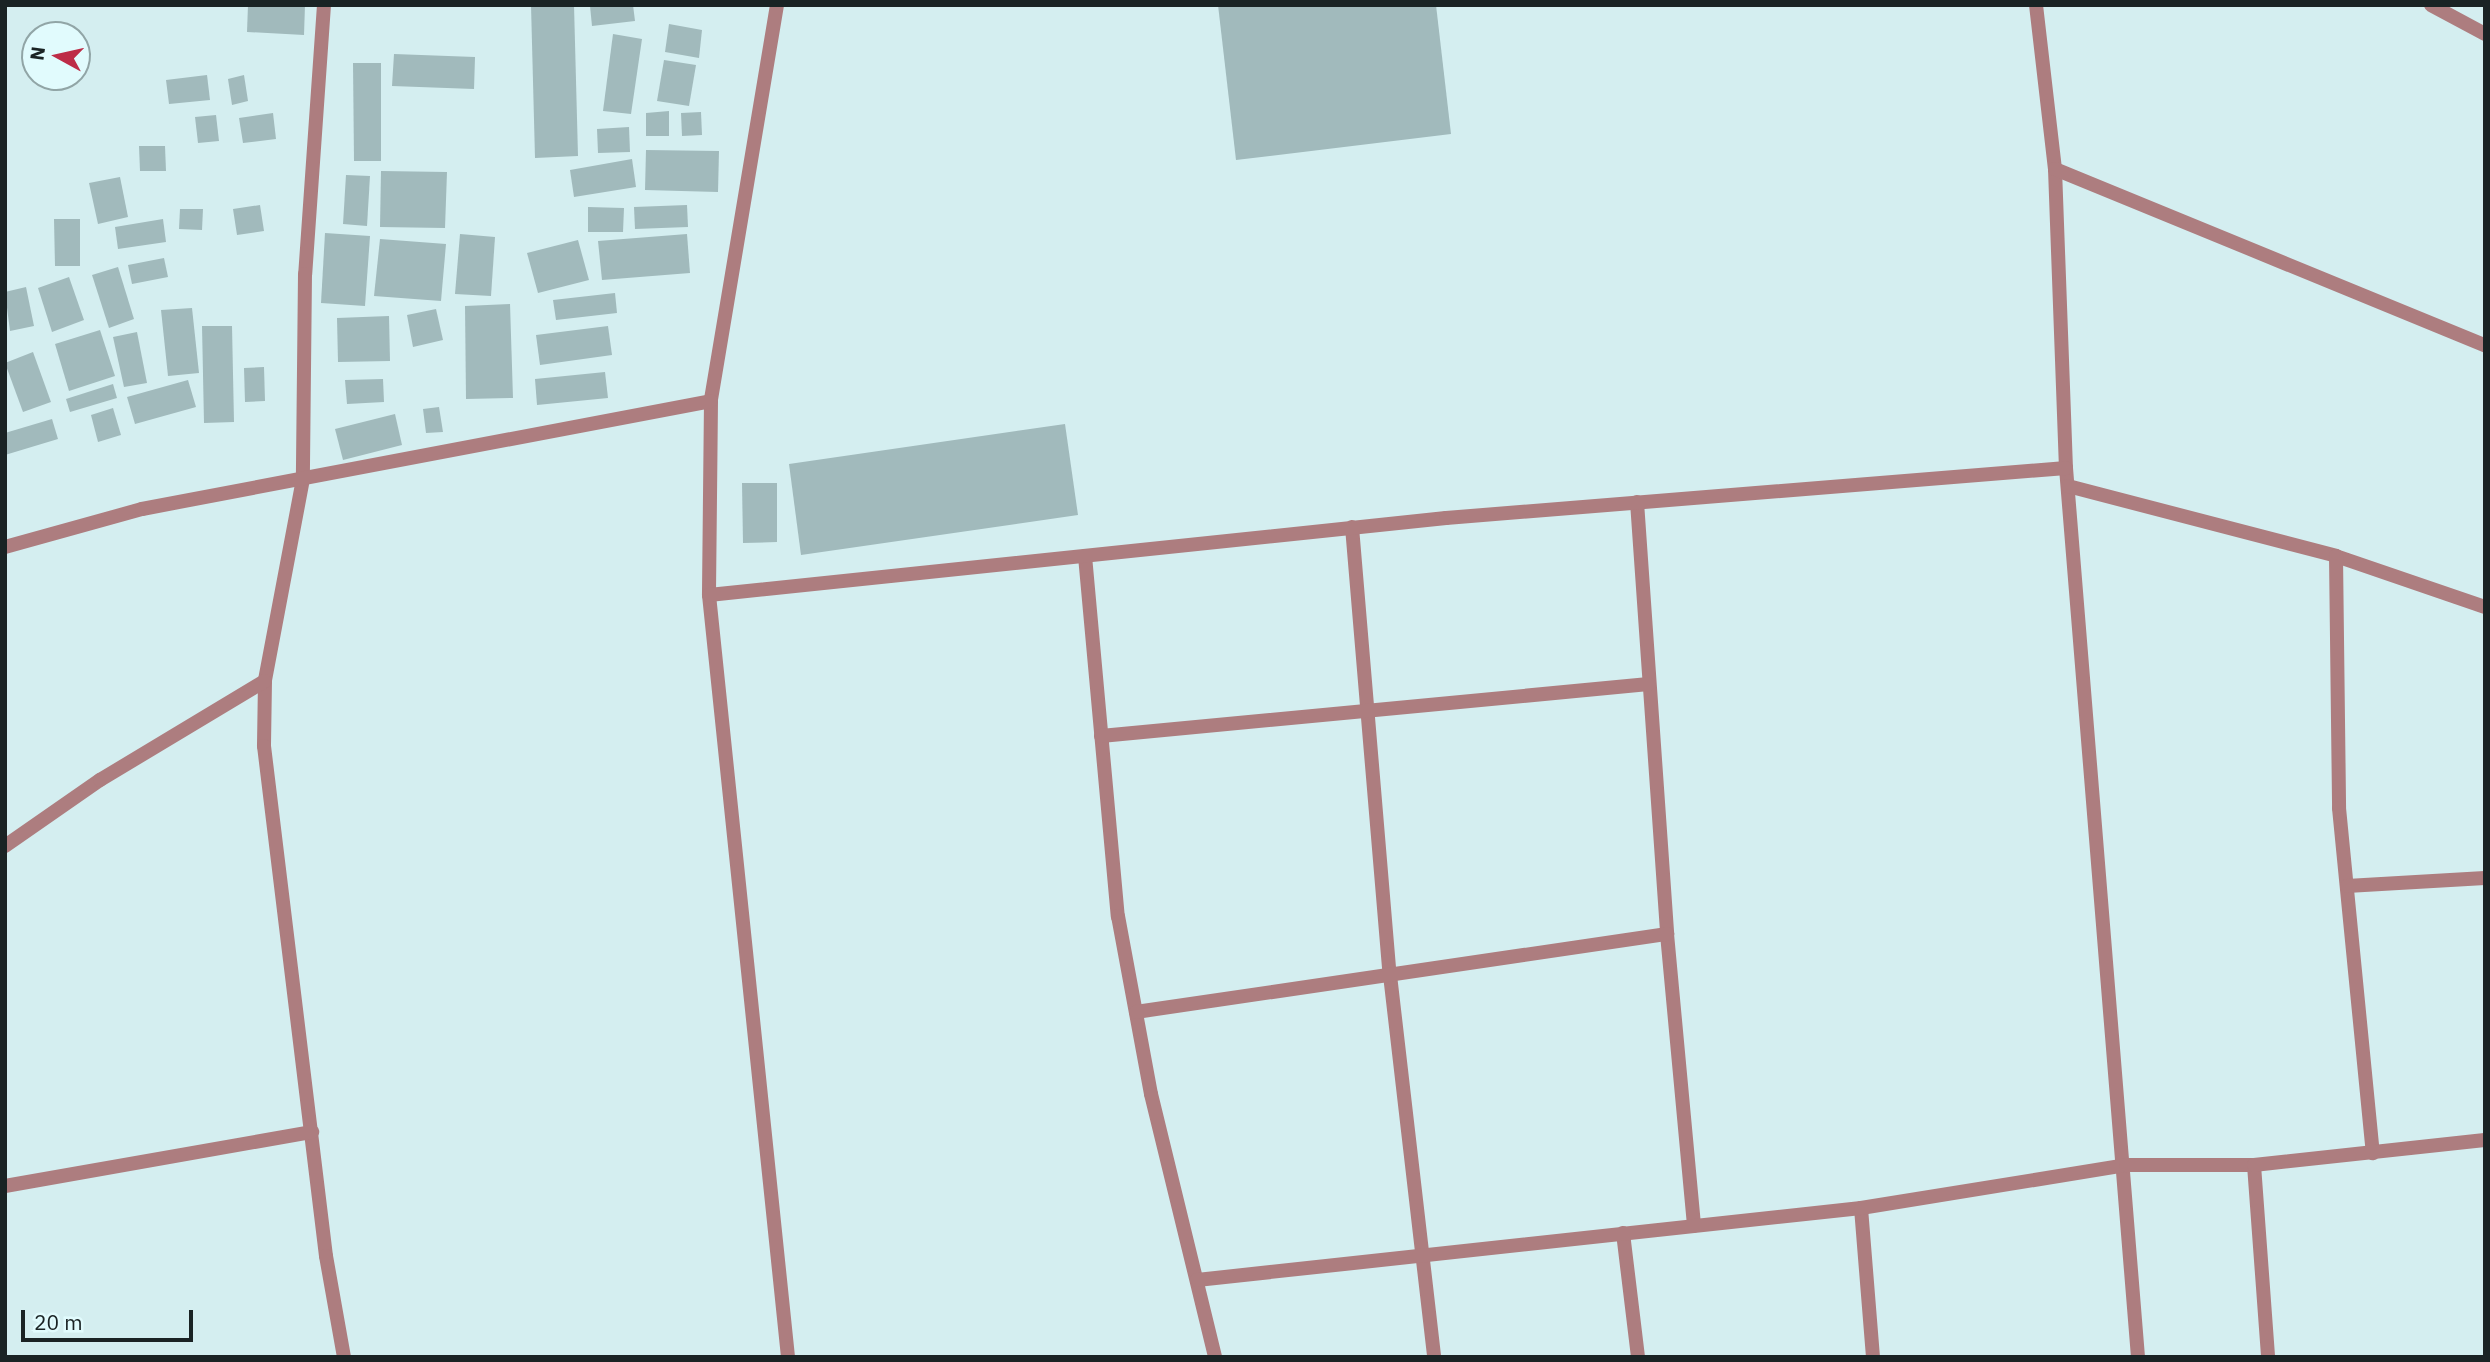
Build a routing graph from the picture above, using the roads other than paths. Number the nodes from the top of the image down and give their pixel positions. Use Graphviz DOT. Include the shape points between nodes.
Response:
graph roads {
  1 [pos="324,5"];
  2 [pos="777,5"];
  3 [pos="2036,5"];
  4 [pos="2431,5"];
  5 [pos="2485,34"];
  6 [pos="2054,169"];
  7 [pos="2485,345"];
  8 [pos="711,401"];
  9 [pos="2066,468"];
  10 [pos="303,479"];
  11 [pos="2068,486"];
  12 [pos="1637,502"];
  13 [pos="1352,527"];
  14 [pos="5,547"];
  15 [pos="1085,556"];
  16 [pos="2336,556"];
  17 [pos="709,595"];
  18 [pos="2485,607"];
  19 [pos="265,681"];
  20 [pos="1649,684"];
  21 [pos="1367,711"];
  22 [pos="1101,736"];
  23 [pos="5,846"];
  24 [pos="2485,878"];
  25 [pos="2347,886"];
  26 [pos="1667,934"];
  27 [pos="1390,975"];
  28 [pos="1136,1012"];
  29 [pos="312,1132"];
  30 [pos="2485,1140"];
  31 [pos="2373,1153"];
  32 [pos="2126,1165"];
  33 [pos="2254,1165"];
  34 [pos="5,1186"];
  35 [pos="1861,1208"];
  36 [pos="1694,1226"];
  37 [pos="1623,1233"];
  38 [pos="1419,1256"];
  39 [pos="1197,1280"];
  40 [pos="344,1357"];
  41 [pos="788,1357"];
  42 [pos="1215,1357"];
  43 [pos="1434,1357"];
  44 [pos="1638,1357"];
  45 [pos="1873,1357"];
  46 [pos="2138,1357"];
  47 [pos="2268,1357"];
  1 -- 10 [label="street" via="304,274"];
  2 -- 8 [label="street"];
  3 -- 6 [label="street"];
  4 -- 5 [label="street"];
  6 -- 7 [label="street"];
  6 -- 9 [label="street"];
  8 -- 10 [label="street"];
  8 -- 17 [label="street"];
  9 -- 11 [label="street"];
  9 -- 12 [label="street"];
  10 -- 14 [label="street" via="142,509"];
  10 -- 19 [label="street"];
  11 -- 16 [label="street"];
  11 -- 32 [label="street"];
  12 -- 13 [label="street"];
  12 -- 20 [label="street"];
  13 -- 15 [label="street"];
  13 -- 21 [label="street"];
  15 -- 17 [label="street"];
  15 -- 22 [label="street"];
  16 -- 18 [label="street"];
  16 -- 25 [label="street" via="2336,738"];
  17 -- 41 [label="street"];
  19 -- 23 [label="street" via="100,780"];
  19 -- 29 [label="street" via="264,746 277,874"];
  20 -- 21 [label="street"];
  20 -- 26 [label="street"];
  21 -- 22 [label="street"];
  21 -- 27 [label="street"];
  22 -- 28 [label="street" via="1118,916"];
  24 -- 25 [label="street"];
  25 -- 31 [label="street"];
  26 -- 27 [label="street"];
  26 -- 36 [label="street"];
  27 -- 28 [label="street"];
  27 -- 38 [label="street"];
  28 -- 39 [label="street"];
  29 -- 34 [label="street"];
  29 -- 40 [label="street" via="326,1256"];
  30 -- 31 [label="street"];
  31 -- 33 [label="street"];
  32 -- 33 [label="street"];
  32 -- 35 [label="street"];
  32 -- 46 [label="street"];
  33 -- 47 [label="street"];
  35 -- 36 [label="street"];
  35 -- 45 [label="street"];
  36 -- 37 [label="street"];
  37 -- 38 [label="street"];
  37 -- 44 [label="street"];
  38 -- 39 [label="street"];
  38 -- 43 [label="street"];
  39 -- 42 [label="street"];
}
